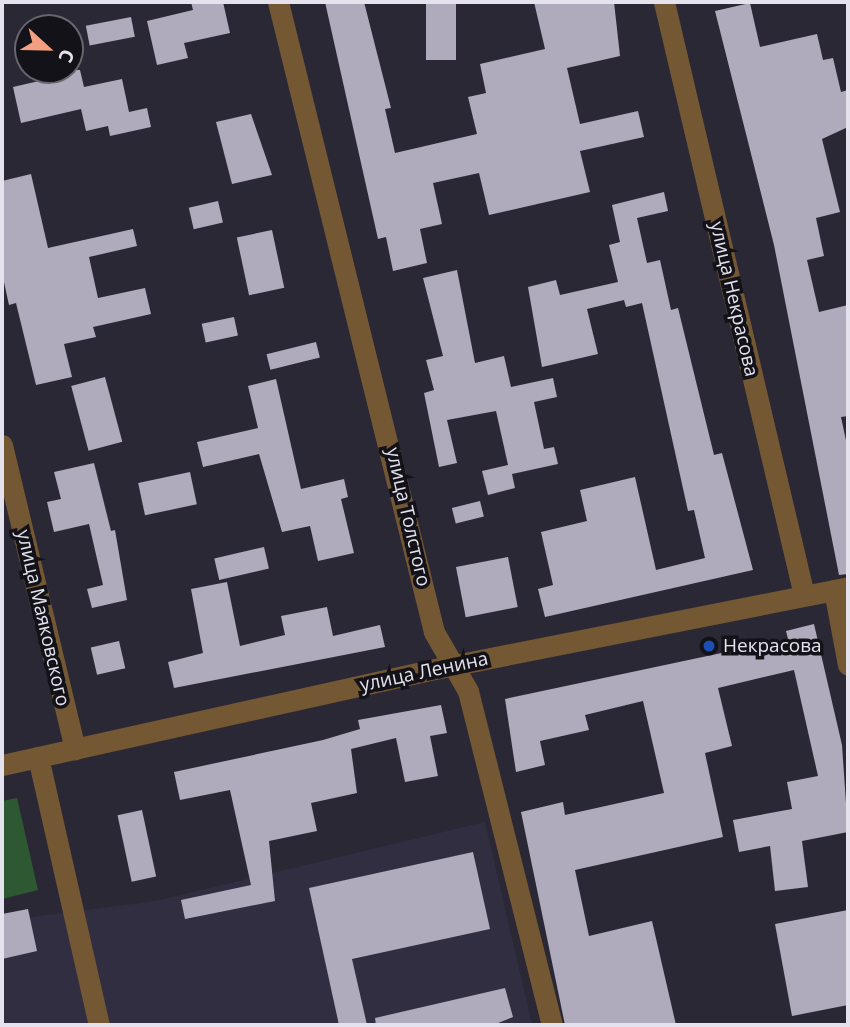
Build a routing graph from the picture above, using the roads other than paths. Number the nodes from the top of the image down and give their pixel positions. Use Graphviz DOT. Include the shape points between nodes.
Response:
graph roads {
  1 [pos="278,2"];
  2 [pos="664,2"];
  3 [pos="2,445"];
  4 [pos="841,588"];
  5 [pos="804,596"];
  6 [pos="454,665"];
  7 [pos="848,665"];
  8 [pos="75,749"];
  9 [pos="38,757"];
  10 [pos="2,765"];
  11 [pos="99,1025"];
  12 [pos="552,1025"];
  1 -- 6 [label="street, улица Толстого" via="434,632"];
  2 -- 5 [label="street, улица Некрасова"];
  3 -- 8 [label="street, улица Маяковского"];
  4 -- 5 [label="street, улица Ленина"];
  4 -- 7 [label="street"];
  5 -- 6 [label="street, улица Ленина"];
  6 -- 8 [label="street, улица Ленина"];
  6 -- 12 [label="street, улица Толстого" via="468,691"];
  8 -- 9 [label="street, улица Ленина"];
  9 -- 10 [label="street, улица Ленина"];
  9 -- 11 [label="street"];
}
